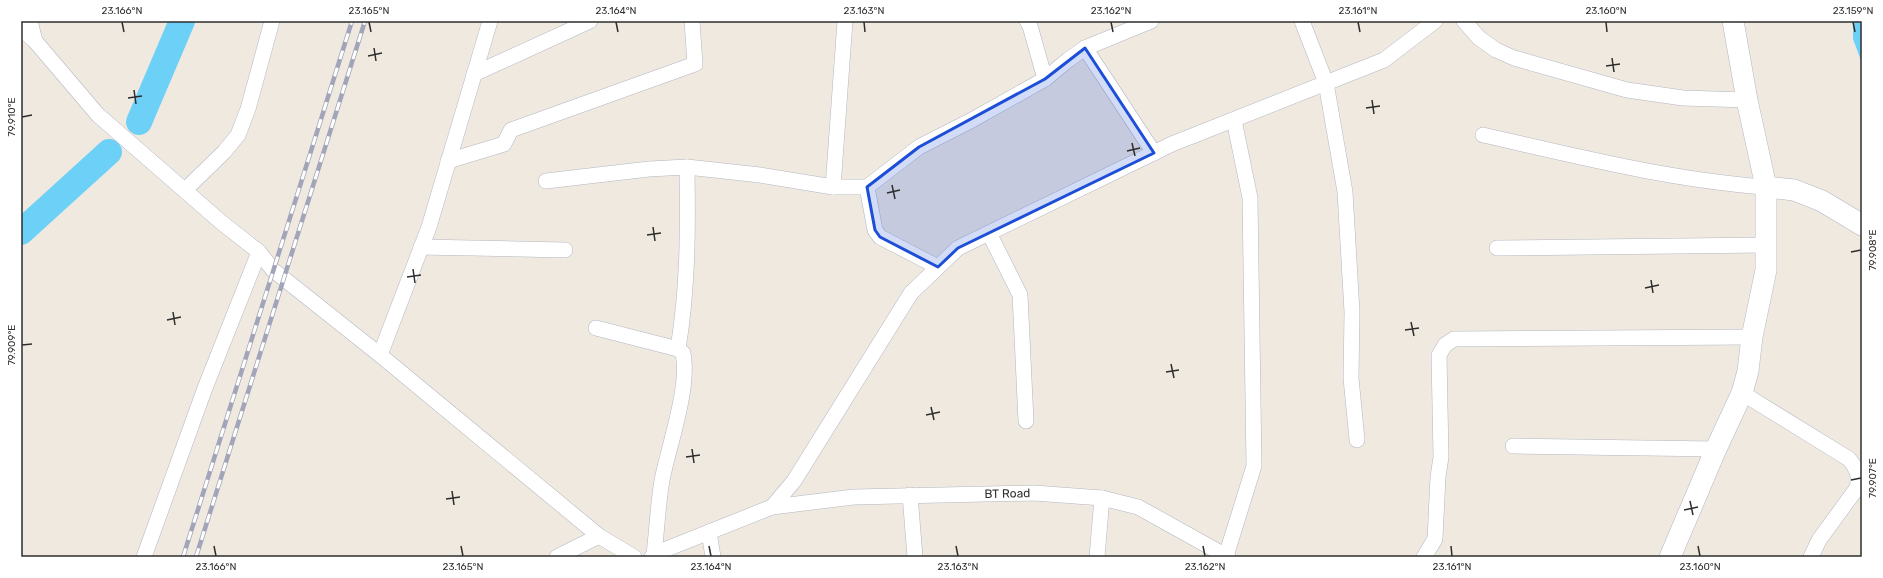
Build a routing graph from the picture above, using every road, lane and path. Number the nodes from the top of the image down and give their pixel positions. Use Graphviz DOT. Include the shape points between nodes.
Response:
graph roads {
  1 [pos="30,21"];
  2 [pos="272,21"];
  3 [pos="490,21"];
  4 [pos="590,21"];
  5 [pos="692,21"];
  6 [pos="845,21"];
  7 [pos="1027,21"];
  8 [pos="1151,21"];
  9 [pos="1302,21"];
  10 [pos="1435,21"];
  11 [pos="1464,21"];
  12 [pos="1733,21"];
  13 [pos="21,29"];
  14 [pos="35,41"];
  15 [pos="1085,48"];
  16 [pos="474,74"];
  17 [pos="1045,79"];
  18 [pos="1326,83"];
  19 [pos="1747,100"];
  20 [pos="1234,120"];
  21 [pos="1483,135"];
  22 [pos="1154,153"];
  23 [pos="448,161"];
  24 [pos="687,167"];
  25 [pos="546,181"];
  26 [pos="833,187"];
  27 [pos="866,187"];
  28 [pos="1766,187"];
  29 [pos="185,190"];
  30 [pos="1862,225"];
  31 [pos="989,233"];
  32 [pos="1767,245"];
  33 [pos="421,247"];
  34 [pos="1498,248"];
  35 [pos="565,250"];
  36 [pos="259,252"];
  37 [pos="938,267"];
  38 [pos="596,328"];
  39 [pos="1752,337"];
  40 [pos="678,349"];
  41 [pos="380,354"];
  42 [pos="1742,393"];
  43 [pos="1026,421"];
  44 [pos="1357,440"];
  45 [pos="1513,446"];
  46 [pos="1716,449"];
  47 [pos="910,496"];
  48 [pos="1102,498"];
  49 [pos="772,507"];
  50 [pos="708,532"];
  51 [pos="599,536"];
  52 [pos="653,555"];
  53 [pos="1227,556"];
  54 [pos="144,557"];
  55 [pos="557,557"];
  56 [pos="634,557"];
  57 [pos="713,557"];
  58 [pos="915,557"];
  59 [pos="1097,557"];
  60 [pos="1424,557"];
  61 [pos="1670,557"];
  62 [pos="1811,557"];
  1 -- 14 [label="street"];
  2 -- 29 [label="street" via="248,109 238,134 224,152"];
  3 -- 16 [label="street"];
  4 -- 16 [label="street"];
  5 -- 23 [label="street" via="695,64 511,130 504,144"];
  6 -- 26 [label="street"];
  7 -- 17 [label="street"];
  8 -- 15 [label="street"];
  9 -- 18 [label="street"];
  10 -- 18 [label="street" via="1384,60"];
  11 -- 19 [label="street" via="1478,38 1514,58 1627,90 1683,98"];
  12 -- 19 [label="street"];
  13 -- 14 [label="street"];
  14 -- 29 [label="street" via="98,115"];
  15 -- 17 [label="street"];
  15 -- 22 [label="street"];
  16 -- 23 [label="street"];
  17 -- 27 [label="street" via="919,147"];
  18 -- 20 [label="street"];
  18 -- 44 [label="street" via="1345,192 1352,312 1351,378"];
  19 -- 28 [label="street"];
  20 -- 22 [label="street"];
  20 -- 53 [label="street" via="1250,198 1254,466"];
  21 -- 28 [label="street" via="1630,168"];
  22 -- 31 [label="street"];
  23 -- 33 [label="street"];
  24 -- 25 [label="street"];
  24 -- 26 [label="street"];
  24 -- 40 [label="street" via="688,257"];
  26 -- 27 [label="street"];
  27 -- 37 [label="street" via="875,230 880,237"];
  28 -- 30 [label="street" via="1794,190 1822,201"];
  28 -- 32 [label="street"];
  29 -- 36 [label="street"];
  31 -- 37 [label="street" via="958,248"];
  31 -- 43 [label="street" via="1020,295"];
  32 -- 34 [label="street"];
  32 -- 39 [label="street" via="1766,270"];
  33 -- 35 [label="street"];
  33 -- 41 [label="street"];
  36 -- 41 [label="street" via="273,270"];
  36 -- 54 [label="street" via="205,388"];
  37 -- 49 [label="street" via="911,293 794,481"];
  38 -- 40 [label="street"];
  39 -- 42 [label="street" via="1748,371"];
  39 -- 60 [label="street" via="1454,339 1445,345 1439,355 1441,457 1435,539"];
  40 -- 52 [label="street" via="684,353 684,384 662,482"];
  41 -- 51 [label="street"];
  42 -- 46 [label="street"];
  42 -- 62 [label="street" via="1849,459 1856,468 1859,478 1857,488 1819,540"];
  45 -- 46 [label="street"];
  46 -- 61 [label="street"];
  47 -- 48 [label="street, BT Road" via="1034,493"];
  47 -- 49 [label="street, BT Road" via="854,497"];
  47 -- 58 [label="street"];
  48 -- 53 [label="street, BT Road" via="1138,507"];
  48 -- 59 [label="street"];
  49 -- 50 [label="street"];
  50 -- 52 [label="street"];
  50 -- 57 [label="street"];
  51 -- 55 [label="street"];
  51 -- 56 [label="street"];
}
